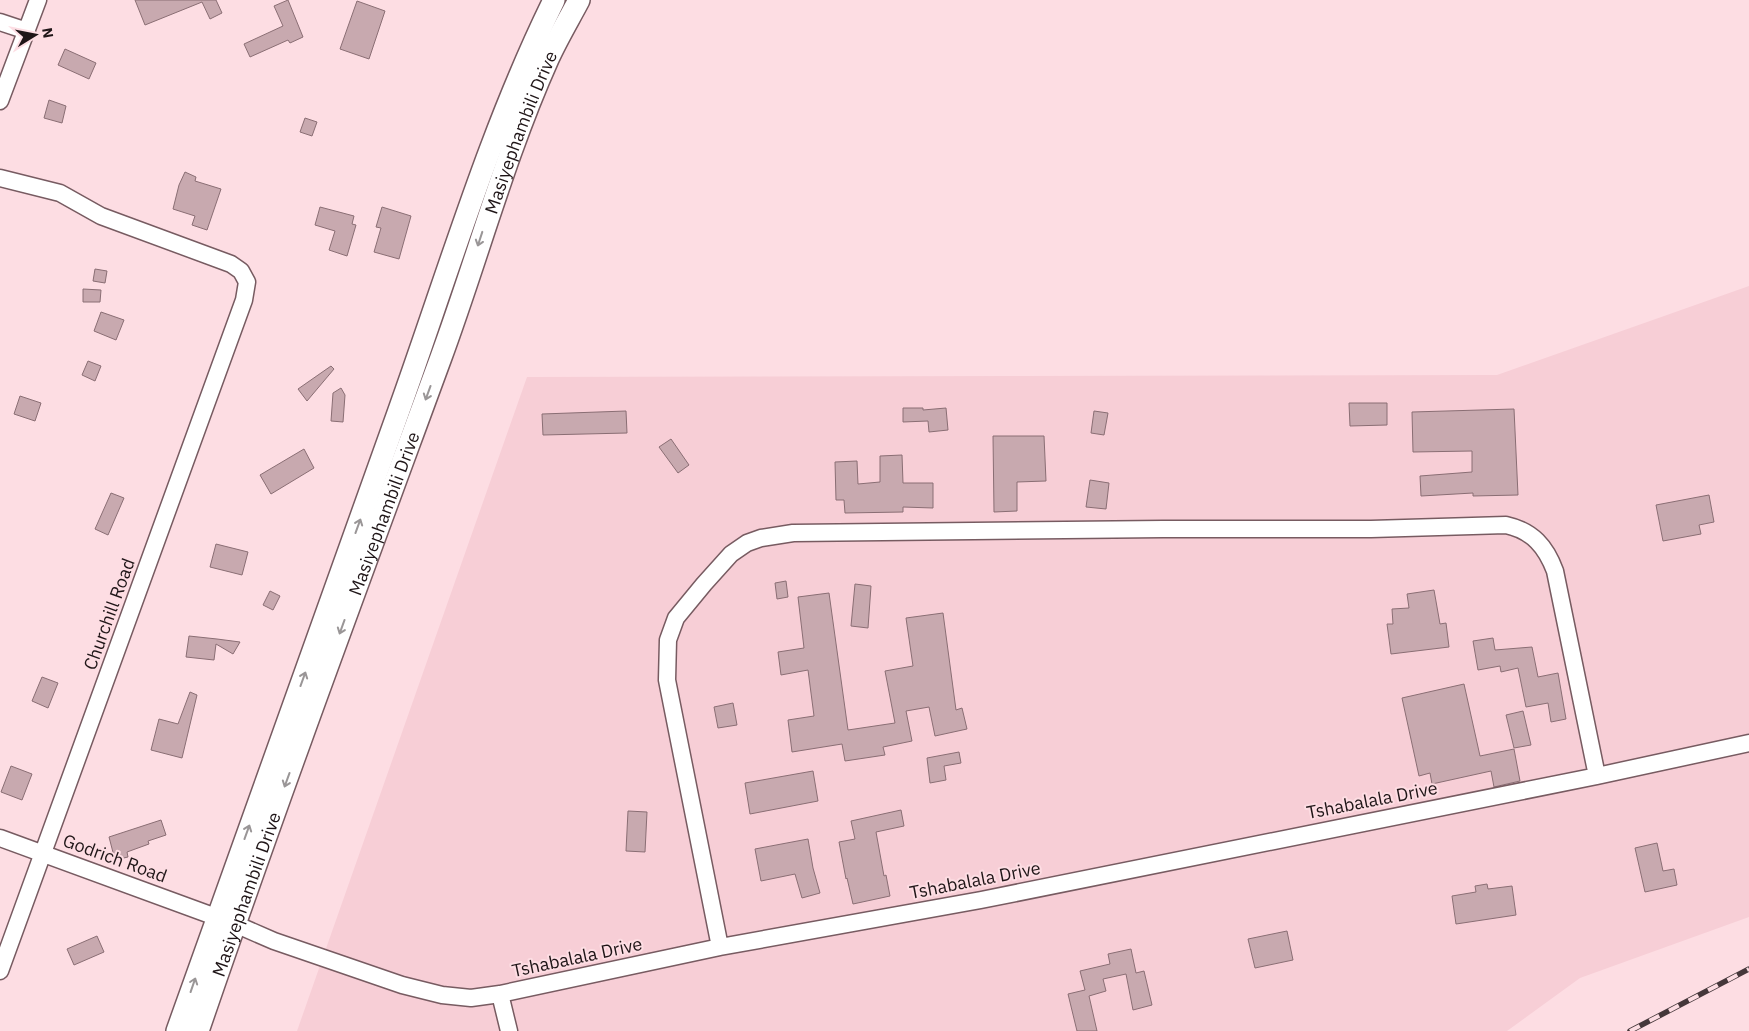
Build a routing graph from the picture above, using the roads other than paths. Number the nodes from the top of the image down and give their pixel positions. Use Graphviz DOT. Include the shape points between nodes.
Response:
graph roads {
  1 [pos="38,0"];
  2 [pos="554,0"];
  3 [pos="579,0"];
  4 [pos="0,22"];
  5 [pos="27,31"];
  6 [pos="0,101"];
  7 [pos="0,178"];
  8 [pos="1749,743"];
  9 [pos="1597,776"];
  10 [pos="0,838"];
  11 [pos="43,853"];
  12 [pos="226,920"];
  13 [pos="720,947"];
  14 [pos="0,971"];
  15 [pos="500,994"];
  16 [pos="176,1031"];
  17 [pos="198,1031"];
  18 [pos="509,1031"];
  1 -- 5 [label="street"];
  12 -- 2 [label="main road, Masiyephambili Drive, one-way" via="360,521 496,132"];
  3 -- 12 [label="main road, Masiyephambili Drive, one-way" via="548,57 516,138 448,338"];
  4 -- 5 [label="street"];
  5 -- 6 [label="street"];
  7 -- 11 [label="street, Churchill Road" via="60,193 100,216 231,264 247,282 244,300"];
  8 -- 9 [label="street, Tshabalala Drive"];
  9 -- 13 [label="street, Tshabalala Drive" via="981,900"];
  9 -- 13 [label="street" via="1556,571 1539,542 1519,528 1506,525 1372,529 1163,528 793,533 761,538 731,554 676,618 668,640 667,680"];
  10 -- 11 [label="street, Godrich Road"];
  11 -- 12 [label="street, Godrich Road"];
  11 -- 14 [label="street, Churchill Road"];
  12 -- 15 [label="street, Tshabalala Drive" via="274,941 402,985 471,998"];
  16 -- 12 [label="main road, Masiyephambili Drive, one-way"];
  12 -- 17 [label="main road, Masiyephambili Drive"];
  13 -- 15 [label="street, Tshabalala Drive"];
  15 -- 18 [label="street"];
}
